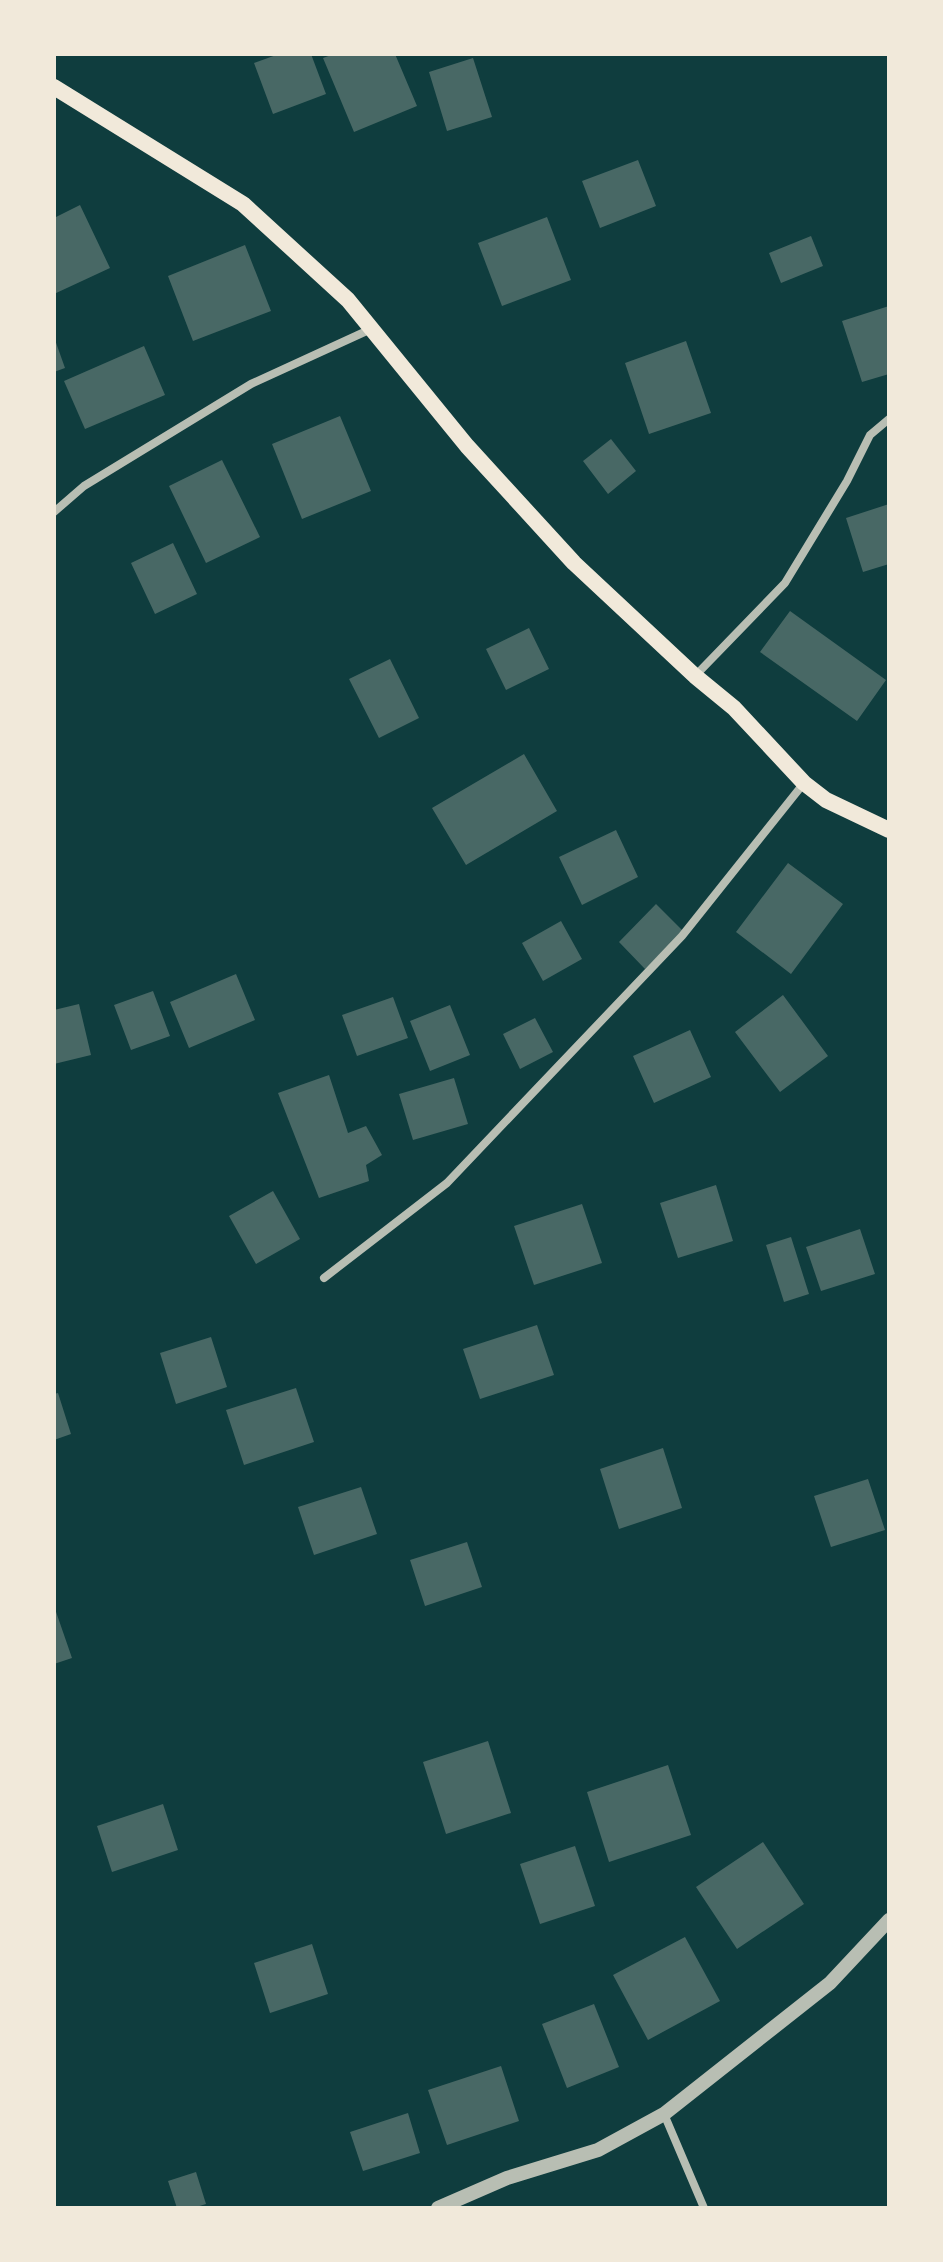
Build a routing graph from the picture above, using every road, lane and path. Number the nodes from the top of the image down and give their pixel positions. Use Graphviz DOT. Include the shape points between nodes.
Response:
graph roads {
  1 [pos="54,87"];
  2 [pos="372,329"];
  3 [pos="889,419"];
  4 [pos="54,512"];
  5 [pos="695,676"];
  6 [pos="804,783"];
  7 [pos="889,830"];
  8 [pos="324,1278"];
  9 [pos="889,1920"];
  10 [pos="664,2114"];
  11 [pos="438,2208"];
  12 [pos="704,2208"];
  1 -- 2 [label="main road" via="243,204 348,300"];
  2 -- 4 [label="street" via="251,384 84,486"];
  2 -- 5 [label="main road" via="467,446 574,563"];
  3 -- 5 [label="street" via="870,435 785,583"];
  5 -- 6 [label="main road" via="734,708"];
  6 -- 7 [label="main road" via="826,800"];
  6 -- 8 [label="street" via="682,936 447,1183"];
  9 -- 10 [label="street" via="830,1983"];
  10 -- 11 [label="street" via="598,2150 507,2178"];
  10 -- 12 [label="street"];
}
